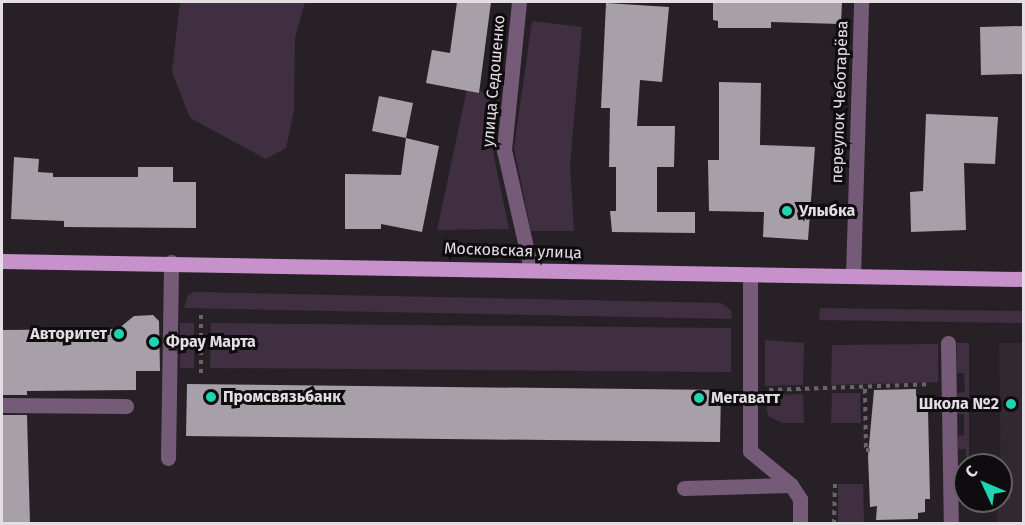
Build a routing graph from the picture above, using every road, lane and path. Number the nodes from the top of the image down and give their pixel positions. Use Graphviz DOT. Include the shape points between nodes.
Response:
graph roads {
  1 [pos="519,2"];
  2 [pos="861,2"];
  3 [pos="2,261"];
  4 [pos="171,262"];
  5 [pos="531,269"];
  6 [pos="750,275"];
  7 [pos="853,276"];
  8 [pos="1023,279"];
  9 [pos="201,315"];
  10 [pos="948,343"];
  11 [pos="201,375"];
  12 [pos="948,384"];
  13 [pos="865,388"];
  14 [pos="750,391"];
  15 [pos="2,405"];
  16 [pos="126,405"];
  17 [pos="873,450"];
  18 [pos="168,458"];
  19 [pos="835,484"];
  20 [pos="791,485"];
  21 [pos="684,488"];
  22 [pos="800,524"];
  23 [pos="834,524"];
  24 [pos="951,524"];
  1 -- 5 [label="street, улица Седошенко" via="504,150"];
  2 -- 7 [label="street, переулок Чеботарёва"];
  3 -- 4 [label="main road, Московская улица"];
  4 -- 5 [label="main road, Московская улица"];
  4 -- 18 [label="street"];
  5 -- 6 [label="main road, Московская улица"];
  6 -- 7 [label="main road, Московская улица"];
  6 -- 14 [label="street"];
  7 -- 8 [label="main road, Московская улица"];
  9 -- 11 [label="path"];
  10 -- 12 [label="street"];
  12 -- 13 [label="path"];
  12 -- 24 [label="street"];
  13 -- 14 [label="path"];
  13 -- 17 [label="path" via="866,450"];
  14 -- 20 [label="street" via="750,451"];
  15 -- 16 [label="street"];
  19 -- 23 [label="path"];
  20 -- 21 [label="street"];
  20 -- 22 [label="street" via="800,500"];
}
